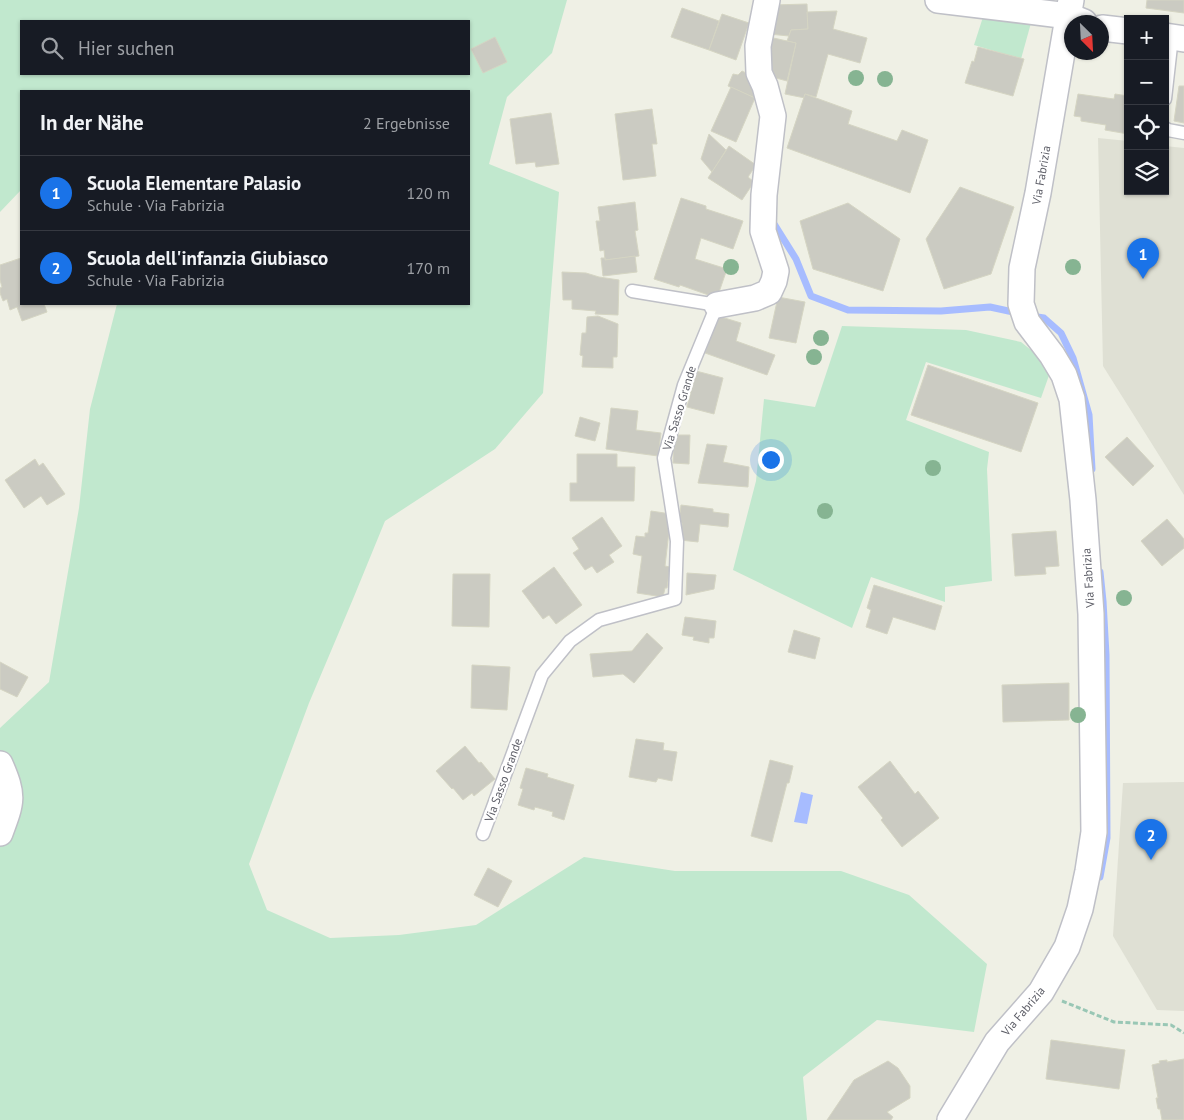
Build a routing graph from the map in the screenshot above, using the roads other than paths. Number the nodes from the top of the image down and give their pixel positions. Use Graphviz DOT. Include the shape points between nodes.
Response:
graph roads {
  1 [pos="767,0"];
  2 [pos="938,0"];
  3 [pos="1074,13"];
  4 [pos="1109,29"];
  5 [pos="1124,31"];
  6 [pos="1174,38"];
  7 [pos="1169,72"];
  8 [pos="1169,130"];
  9 [pos="1184,133"];
  10 [pos="632,291"];
  11 [pos="717,305"];
  12 [pos="0,764"];
  13 [pos="0,833"];
  14 [pos="483,834"];
  15 [pos="950,1120"];
  1 -- 11 [label="street" via="758,46 759,74 766,86 773,116 763,231 776,271 768,292 755,298"];
  2 -- 3 [label="street"];
  3 -- 15 [label="street, Via Fabrizia" via="1022,268 1024,313 1064,375 1072,399 1091,624 1094,832 1080,909 1067,947 1041,992 997,1042"];
  4 -- 5 [label="street"];
  6 -- 7 [label="lane"];
  8 -- 9 [label="lane"];
  10 -- 11 [label="lane"];
  11 -- 14 [label="lane, Via Sasso Grande" via="684,385 664,458 677,542 675,599 599,620 570,641 542,675"];
  12 -- 13 [label="street" via="10,791 9,811"];
}
